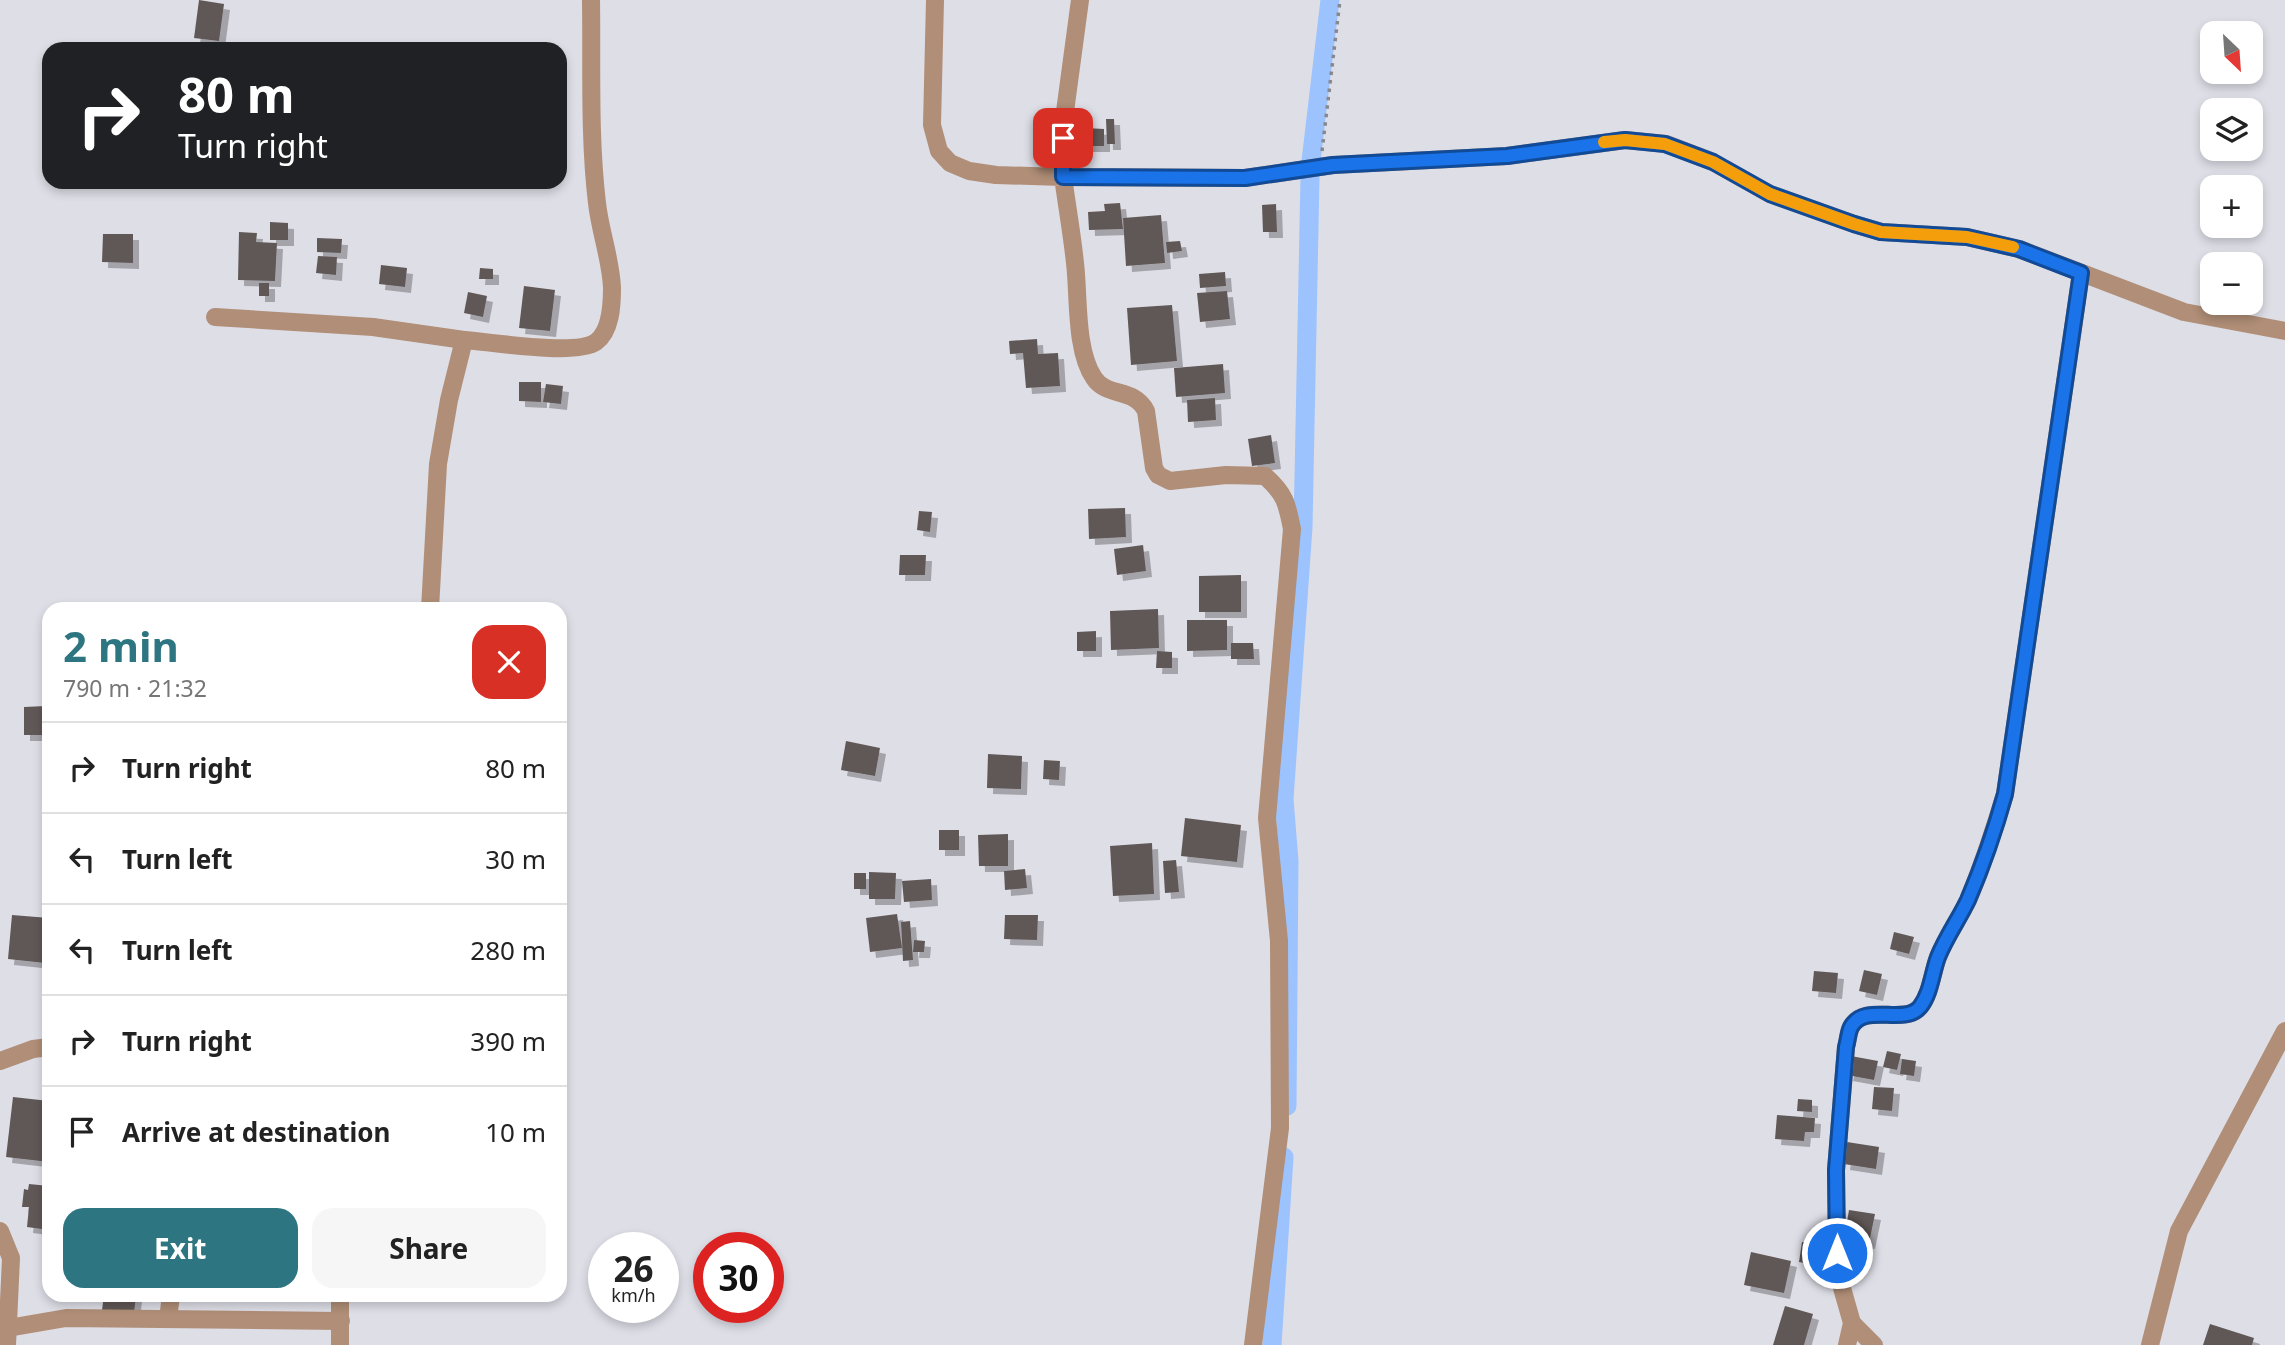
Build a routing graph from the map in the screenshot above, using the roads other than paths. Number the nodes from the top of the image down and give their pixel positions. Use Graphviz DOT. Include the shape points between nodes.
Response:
graph roads {
  1 [pos="591,0"];
  2 [pos="935,0"];
  3 [pos="1080,0"];
  4 [pos="1063,177"];
  5 [pos="2081,273"];
  6 [pos="215,317"];
  7 [pos="2285,331"];
  8 [pos="464,340"];
  9 [pos="430,602"];
  10 [pos="2285,1031"];
  11 [pos="42,1048"];
  12 [pos="0,1061"];
  13 [pos="0,1231"];
  14 [pos="170,1302"];
  15 [pos="340,1302"];
  16 [pos="169,1319"];
  17 [pos="341,1321"];
  18 [pos="1852,1323"];
  19 [pos="7,1337"];
  20 [pos="340,1345"];
  21 [pos="1253,1345"];
  22 [pos="1847,1345"];
  23 [pos="1874,1345"];
  24 [pos="2150,1345"];
  1 -- 8 [label="street" via="597,204 612,287 606,331 580,348"];
  2 -- 4 [label="street" via="932,125 939,151 950,163 969,171"];
  3 -- 4 [label="street" via="1064,119"];
  4 -- 5 [label="street" via="1245,178 1320,167 1507,156 1625,140 1665,144 1713,162 1770,194 1881,232 1967,237 2019,249"];
  4 -- 21 [label="street" via="1084,358 1094,379 1101,386 1130,394 1143,405 1154,468 1162,479 1265,476 1286,500 1292,529 1267,818 1279,942 1280,1128"];
  5 -- 7 [label="street" via="2184,313"];
  5 -- 18 [label="street" via="2005,794 1989,850 1938,956 1920,1007 1911,1014 1867,1016 1850,1028 1836,1170 1837,1253"];
  6 -- 8 [label="street" via="373,327"];
  8 -- 9 [label="street" via="438,464"];
  10 -- 24 [label="street" via="2179,1231"];
  11 -- 12 [label="street"];
  13 -- 19 [label="street" via="11,1258"];
  14 -- 16 [label="street"];
  15 -- 17 [label="street"];
  16 -- 17 [label="street"];
  16 -- 19 [label="street" via="66,1318"];
  17 -- 20 [label="street"];
  18 -- 22 [label="street"];
  18 -- 23 [label="street"];
}
